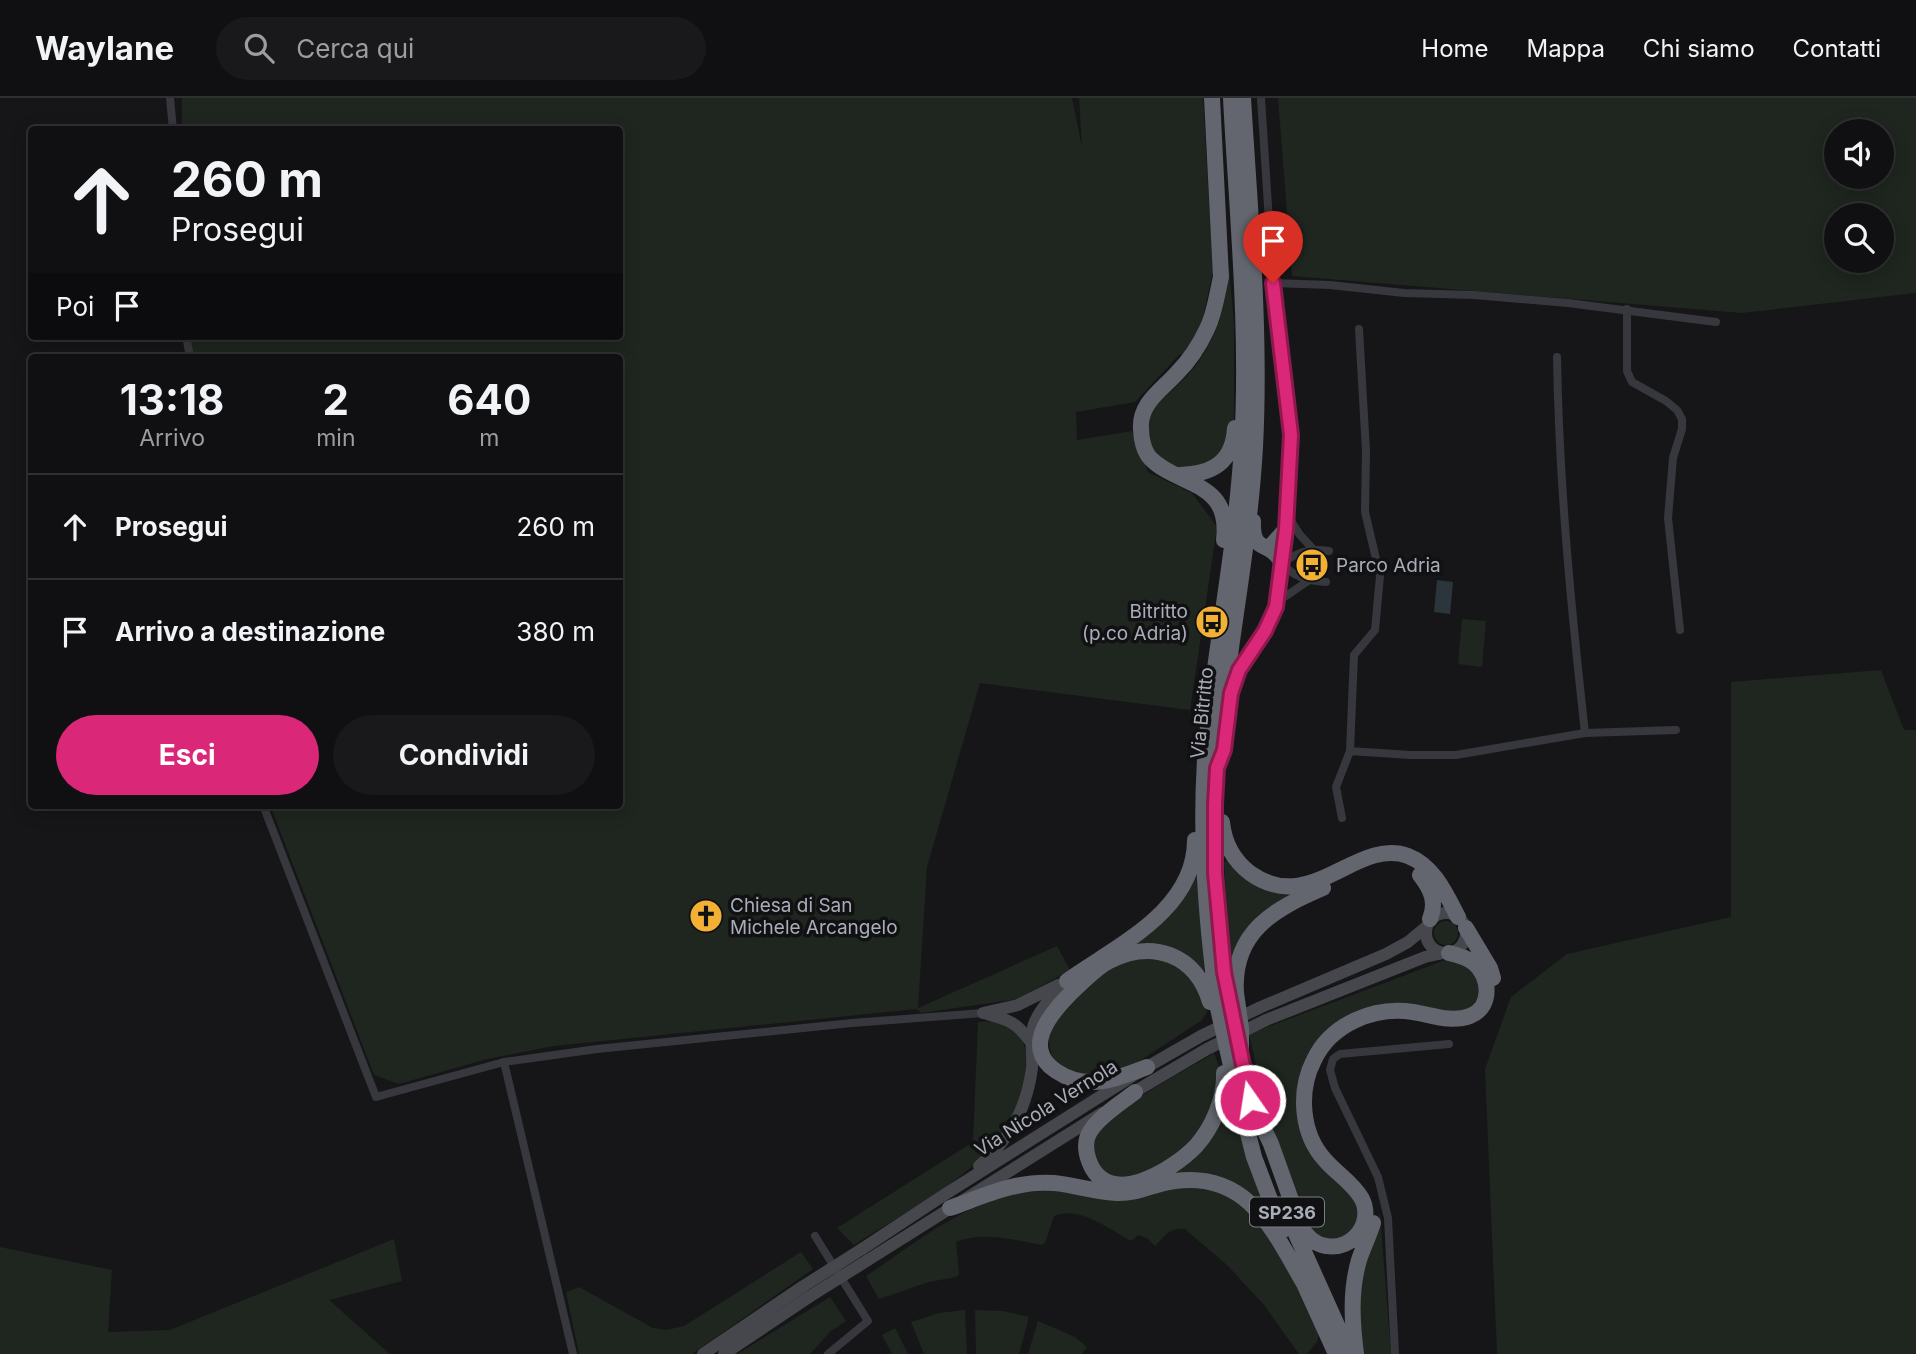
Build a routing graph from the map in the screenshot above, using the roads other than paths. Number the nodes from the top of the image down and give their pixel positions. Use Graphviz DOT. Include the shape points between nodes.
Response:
graph roads {
  1 [pos="170,98"];
  2 [pos="1212,98"];
  3 [pos="1231,98"];
  4 [pos="1243,98"];
  5 [pos="1261,98"];
  6 [pos="173,126"];
  7 [pos="1273,283"];
  8 [pos="1241,284"];
  9 [pos="1627,309"];
  10 [pos="1716,322"];
  11 [pos="1359,329"];
  12 [pos="1557,357"];
  13 [pos="1256,424"];
  14 [pos="1178,475"];
  15 [pos="1286,521"];
  16 [pos="1269,548"];
  17 [pos="1313,549"];
  18 [pos="1329,551"];
  19 [pos="1282,562"];
  20 [pos="1308,581"];
  21 [pos="1326,582"];
  22 [pos="1226,583"];
  23 [pos="1276,607"];
  24 [pos="1680,630"];
  25 [pos="1213,690"];
  26 [pos="1676,730"];
  27 [pos="1584,733"];
  28 [pos="1350,751"];
  29 [pos="1217,768"];
  30 [pos="264,809"];
  31 [pos="1342,818"];
  32 [pos="1428,923"];
  33 [pos="1462,923"];
  34 [pos="1446,953"];
  35 [pos="1067,981"];
  36 [pos="1222,1003"];
  37 [pos="983,1013"];
  38 [pos="1030,1041"];
  39 [pos="1449,1044"];
  40 [pos="504,1062"];
  41 [pos="1147,1067"];
  42 [pos="1232,1068"];
  43 [pos="1135,1092"];
  44 [pos="1250,1100"];
  45 [pos="949,1200"];
  46 [pos="816,1236"];
  47 [pos="1306,1287"];
  48 [pos="805,1292"];
  49 [pos="573,1354"];
  50 [pos="703,1354"];
  51 [pos="724,1354"];
  52 [pos="828,1354"];
  53 [pos="1336,1354"];
  54 [pos="1350,1354"];
  55 [pos="1356,1354"];
  56 [pos="1395,1354"];
  1 -- 6 [label="street"];
  2 -- 14 [label="highway" via="1221,277 1208,328 1177,373 1143,410 1140,426 1149,458"];
  3 -- 8 [label="highway, Via Bitritto / SP236"];
  4 -- 13 [label="highway, Via Bitritto / SP236" via="1257,345"];
  5 -- 7 [label="street"];
  7 -- 9 [label="street"];
  7 -- 15 [label="street" via="1291,435"];
  8 -- 14 [label="highway" via="1234,440 1214,468"];
  8 -- 22 [label="highway, Via Bitritto / SP236" via="1242,447"];
  9 -- 10 [label="street"];
  9 -- 24 [label="street" via="1627,371 1632,382 1666,401 1682,419 1668,518"];
  11 -- 28 [label="street" via="1366,451 1364,512 1380,576 1375,630 1354,655"];
  12 -- 27 [label="street" via="1563,525"];
  13 -- 16 [label="highway" via="1259,469 1252,533 1256,543"];
  13 -- 29 [label="highway, Via Bitritto / SP236"];
  14 -- 22 [label="highway" via="1206,490 1221,513 1225,534 1221,568"];
  15 -- 16 [label="highway"];
  15 -- 17 [label="street"];
  15 -- 19 [label="street"];
  16 -- 19 [label="highway"];
  17 -- 18 [label="street"];
  17 -- 19 [label="street"];
  17 -- 20 [label="street"];
  19 -- 20 [label="street"];
  19 -- 23 [label="street"];
  20 -- 21 [label="street"];
  20 -- 23 [label="street"];
  22 -- 25 [label="highway, Via Bitritto / SP236"];
  23 -- 29 [label="highway" via="1235,679"];
  25 -- 35 [label="highway" via="1202,709 1195,848 1182,886 1153,921"];
  25 -- 36 [label="highway, Via Bitritto / SP236" via="1202,841 1207,927"];
  26 -- 27 [label="street"];
  27 -- 28 [label="street" via="1456,755"];
  28 -- 31 [label="street" via="1336,788"];
  29 -- 33 [label="highway" via="1227,844 1257,878 1296,887 1370,858 1405,855 1426,867"];
  29 -- 36 [label="highway, Via Bitritto / SP236" via="1215,873"];
  30 -- 40 [label="street" via="376,1097"];
  32 -- 33 [label="main road" via="1441,913 1453,914"];
  32 -- 34 [label="main road" via="1426,941"];
  32 -- 36 [label="highway" via="1434,901 1419,873 1400,863 1373,866 1292,901 1262,922 1242,951"];
  32 -- 41 [label="main road, Via Nicola Vernola" via="1386,954 1261,1007"];
  33 -- 34 [label="main road" via="1464,942"];
  33 -- 55 [label="highway" via="1494,981 1496,992 1487,1013 1457,1028 1399,1019 1364,1025 1340,1039 1325,1055 1314,1083 1318,1134 1332,1156 1367,1192 1375,1214 1353,1293"];
  34 -- 43 [label="main road, Via Nicola Vernola" via="1425,957 1266,1020"];
  34 -- 44 [label="highway" via="1464,956 1483,974 1486,999 1474,1015 1449,1019 1378,1012 1331,1036 1311,1065 1304,1100 1311,1139 1324,1160 1356,1191 1366,1212 1352,1241 1329,1247 1318,1244 1301,1228"];
  35 -- 37 [label="main road" via="1018,1005"];
  35 -- 38 [label="main road" via="1035,1022"];
  36 -- 41 [label="highway" via="1177,957 1141,950 1101,966 1058,1005 1044,1026 1042,1055 1063,1076 1102,1083"];
  36 -- 42 [label="highway, Via Bitritto / SP236, bridge"];
  36 -- 42 [label="highway, Via Bitritto / SP236, bridge"];
  37 -- 38 [label="main road" via="1019,1025"];
  37 -- 40 [label="street"];
  38 -- 45 [label="main road" via="1029,1084 1011,1131"];
  39 -- 56 [label="street" via="1340,1054 1330,1070 1378,1177 1388,1219"];
  40 -- 49 [label="street"];
  41 -- 45 [label="main road, Via Nicola Vernola"];
  42 -- 43 [label="highway" via="1197,1145 1149,1179 1129,1185 1113,1183 1091,1167 1086,1141 1098,1121"];
  42 -- 44 [label="highway, Via Bitritto / SP236"];
  42 -- 47 [label="highway, Via Bitritto / SP236" via="1254,1157"];
  43 -- 45 [label="main road, Via Nicola Vernola"];
  44 -- 54 [label="highway, Via Bitritto / SP236" via="1299,1243"];
  45 -- 47 [label="highway" via="1030,1184 1127,1194 1176,1181 1218,1184 1241,1195 1269,1223"];
  45 -- 48 [label="main road, Via Nicola Vernola, bridge"];
  46 -- 52 [label="street" via="868,1321"];
  47 -- 53 [label="highway, Via Bitritto / SP236"];
  48 -- 50 [label="main road, Via Nicola Vernola"];
  48 -- 51 [label="main road, Via Nicola Vernola"];
}
